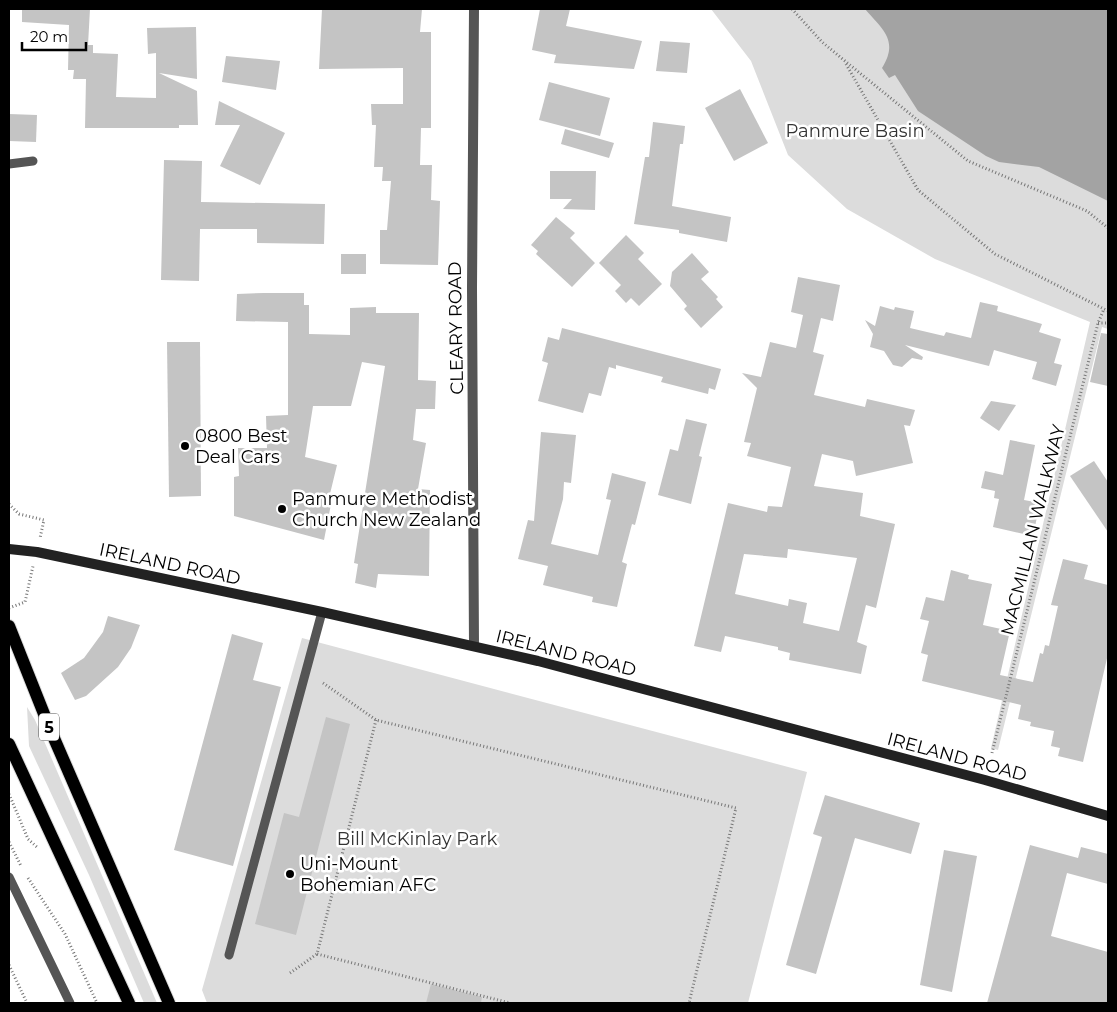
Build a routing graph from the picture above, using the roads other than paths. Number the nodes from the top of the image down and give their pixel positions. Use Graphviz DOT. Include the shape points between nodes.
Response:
graph roads {
  1 [pos="474,9"];
  2 [pos="33,161"];
  3 [pos="9,164"];
  4 [pos="9,549"];
  5 [pos="322,612"];
  6 [pos="9,626"];
  7 [pos="474,646"];
  8 [pos="9,744"];
  9 [pos="1108,816"];
  10 [pos="9,877"];
  11 [pos="230,955"];
  12 [pos="70,1003"];
  13 [pos="129,1003"];
  14 [pos="169,1003"];
  1 -- 7 [label="street, CLEARY ROAD"];
  2 -- 3 [label="lane"];
  4 -- 5 [label="street, IRELAND ROAD" via="37,552"];
  5 -- 7 [label="street, IRELAND ROAD"];
  5 -- 11 [label="lane"];
  6 -- 14 [label="main road, 5"];
  7 -- 9 [label="street, IRELAND ROAD" via="985,780"];
  8 -- 13 [label="main road"];
  10 -- 12 [label="lane"];
}
